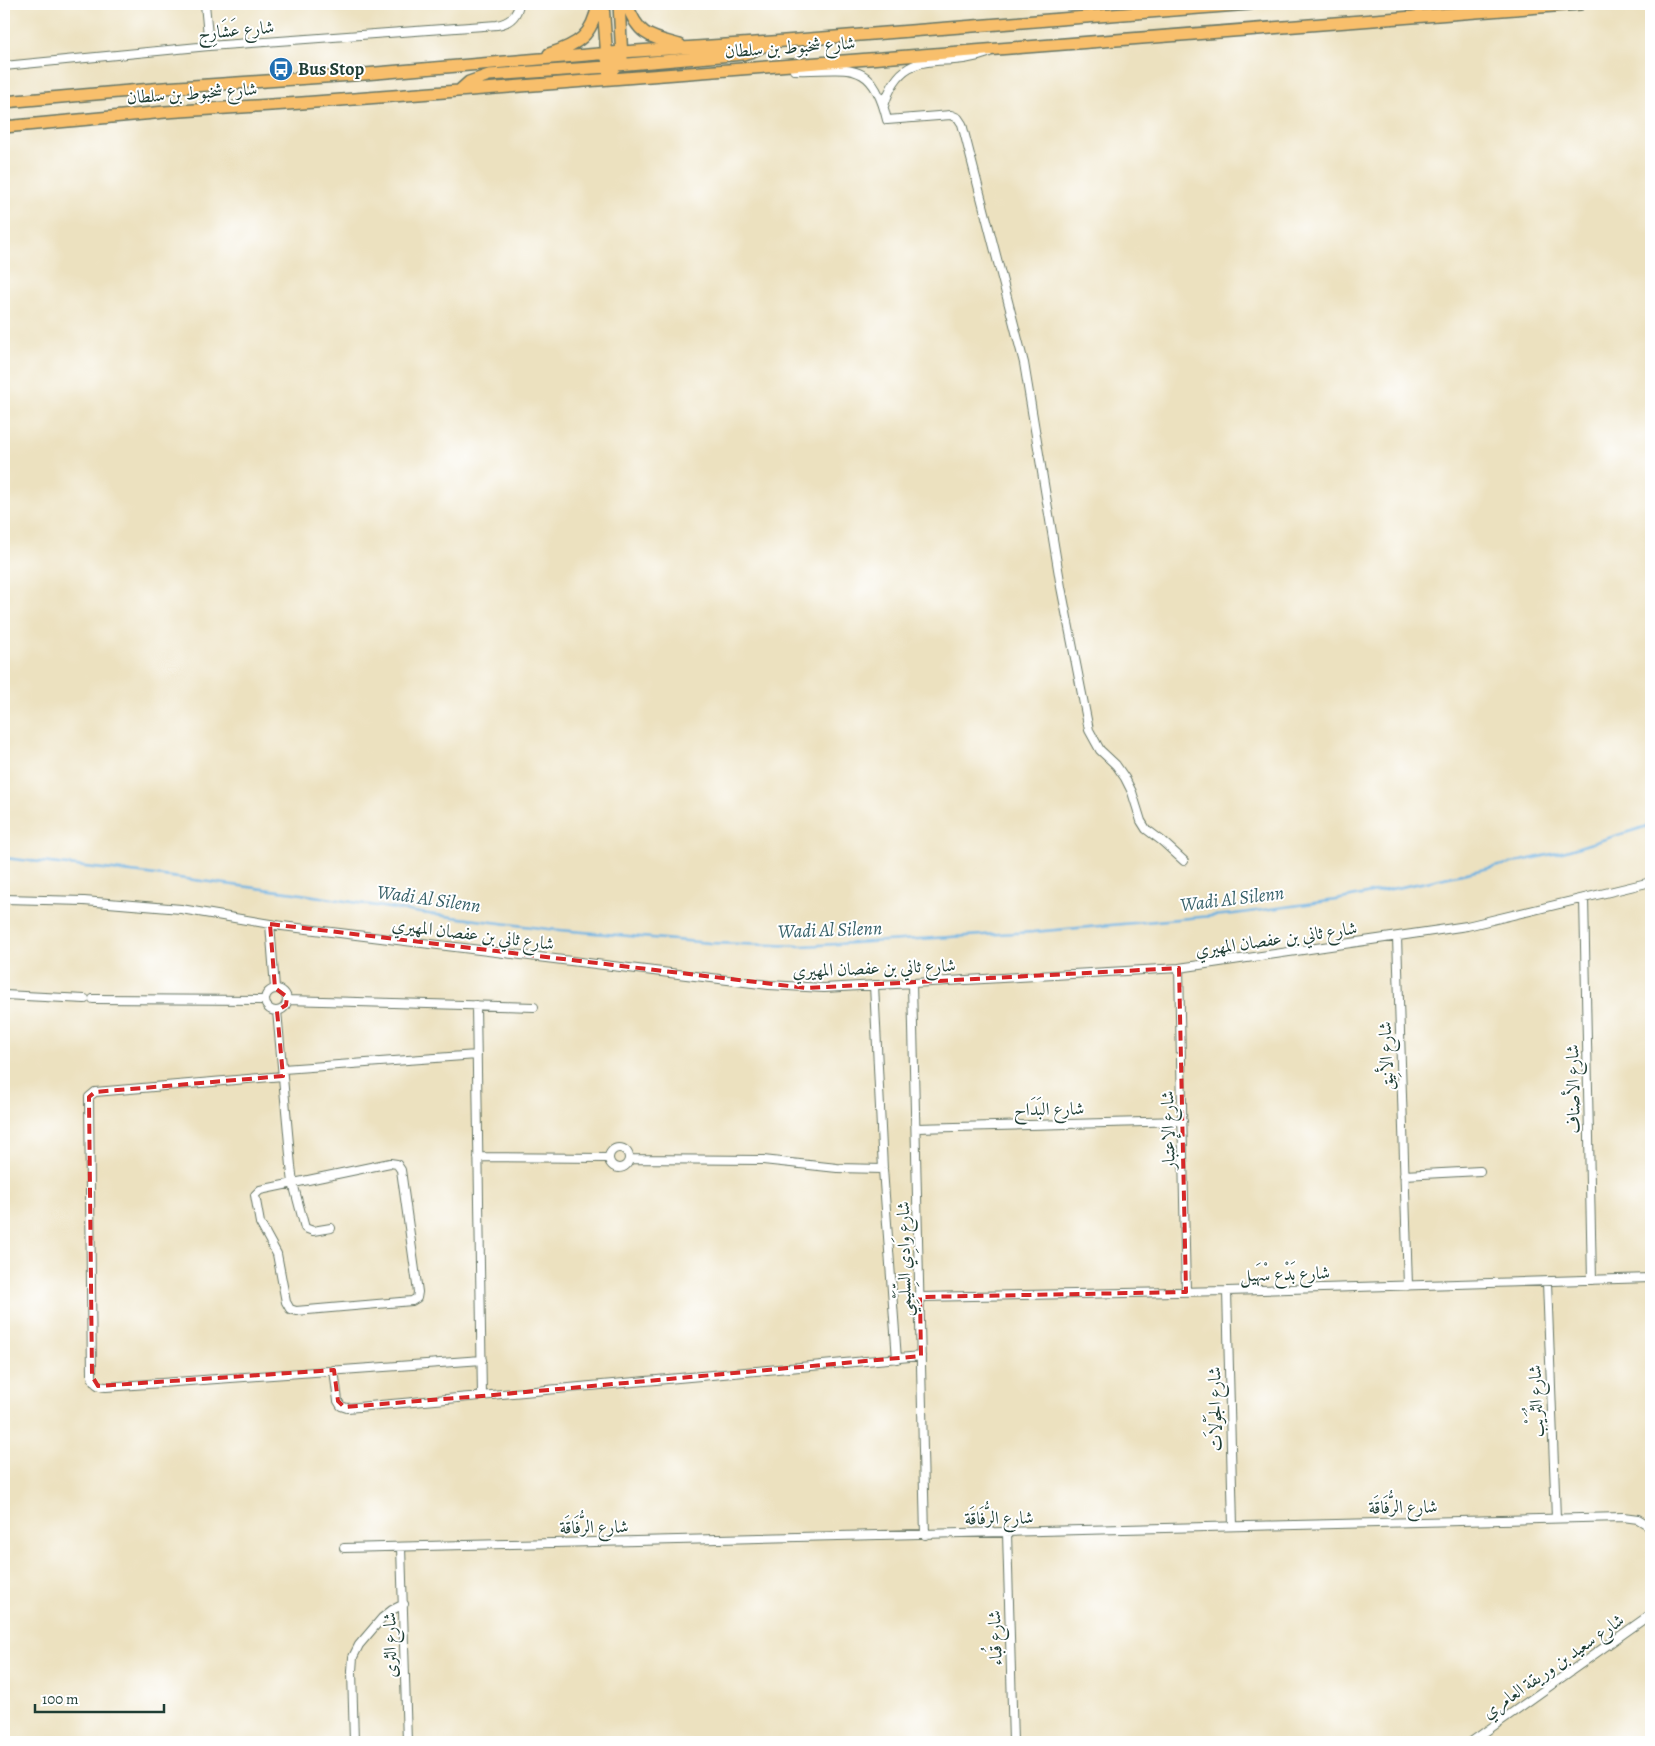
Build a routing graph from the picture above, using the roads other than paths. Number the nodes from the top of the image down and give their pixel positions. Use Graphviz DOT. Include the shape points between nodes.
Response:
graph roads {
  1 [pos="206,4"];
  2 [pos="519,4"];
  3 [pos="598,4"];
  4 [pos="603,4"];
  5 [pos="607,4"];
  6 [pos="619,4"];
  7 [pos="627,4"];
  8 [pos="1250,4"];
  9 [pos="1580,4"];
  10 [pos="620,19"];
  11 [pos="772,42"];
  12 [pos="209,46"];
  13 [pos="689,47"];
  14 [pos="999,48"];
  15 [pos="622,52"];
  16 [pos="606,54"];
  17 [pos="531,60"];
  18 [pos="623,64"];
  19 [pos="4,66"];
  20 [pos="770,66"];
  21 [pos="607,73"];
  22 [pos="624,77"];
  23 [pos="4,102"];
  24 [pos="884,106"];
  25 [pos="4,127"];
  26 [pos="1184,861"];
  27 [pos="1651,882"];
  28 [pos="1584,898"];
  29 [pos="4,899"];
  30 [pos="270,924"];
  31 [pos="1397,937"];
  32 [pos="1179,968"];
  33 [pos="912,984"];
  34 [pos="874,986"];
  35 [pos="275,988"];
  36 [pos="4,995"];
  37 [pos="264,1000"];
  38 [pos="287,1000"];
  39 [pos="476,1005"];
  40 [pos="534,1008"];
  41 [pos="277,1011"];
  42 [pos="477,1055"];
  43 [pos="283,1073"];
  44 [pos="1183,1121"];
  45 [pos="916,1128"];
  46 [pos="478,1157"];
  47 [pos="609,1158"];
  48 [pos="630,1159"];
  49 [pos="883,1169"];
  50 [pos="1480,1171"];
  51 [pos="1404,1175"];
  52 [pos="293,1183"];
  53 [pos="331,1228"];
  54 [pos="1651,1278"];
  55 [pos="1592,1280"];
  56 [pos="1547,1282"];
  57 [pos="1408,1286"];
  58 [pos="1227,1291"];
  59 [pos="1186,1292"];
  60 [pos="920,1297"];
  61 [pos="922,1356"];
  62 [pos="897,1359"];
  63 [pos="482,1360"];
  64 [pos="334,1370"];
  65 [pos="482,1396"];
  66 [pos="1556,1518"];
  67 [pos="1233,1526"];
  68 [pos="1651,1527"];
  69 [pos="1006,1533"];
  70 [pos="925,1534"];
  71 [pos="401,1547"];
  72 [pos="344,1548"];
  73 [pos="404,1604"];
  74 [pos="1651,1614"];
  75 [pos="354,1742"];
  76 [pos="407,1742"];
  77 [pos="1013,1742"];
  78 [pos="1472,1742"];
  1 -- 12 [label="street"];
  2 -- 12 [label="street, شارع عَشَارِج" via="515,15 502,24"];
  3 -- 17 [label="main road" via="591,26 580,41"];
  4 -- 16 [label="main road"];
  5 -- 10 [label="main road" via="610,22 616,24"];
  6 -- 10 [label="main road"];
  7 -- 13 [label="main road" via="635,23 644,33"];
  8 -- 11 [label="main road, شارع شخبوط بن سلطان"];
  9 -- 14 [label="main road, شارع شخبوط بن سلطان"];
  10 -- 15 [label="main road"];
  11 -- 13 [label="main road, شارع شخبوط بن سلطان"];
  11 -- 18 [label="main road" via="743,54"];
  12 -- 19 [label="street, شارع عَشَارِج"];
  13 -- 15 [label="main road, شارع شخبوط بن سلطان"];
  14 -- 20 [label="main road, شارع شخبوط بن سلطان"];
  14 -- 24 [label="street" via="973,58 925,62 907,68 892,85"];
  15 -- 16 [label="main road, شارع شخبوط بن سلطان"];
  15 -- 18 [label="main road"];
  15 -- 21 [label="main road"];
  16 -- 17 [label="main road, شارع شخبوط بن سلطان"];
  16 -- 21 [label="main road"];
  17 -- 23 [label="main road, شارع شخبوط بن سلطان"];
  18 -- 21 [label="main road"];
  18 -- 22 [label="main road"];
  20 -- 22 [label="main road, شارع شخبوط بن سلطان"];
  20 -- 24 [label="street" via="791,70 853,70 872,84"];
  21 -- 22 [label="main road, شارع شخبوط بن سلطان"];
  21 -- 25 [label="main road, شارع شخبوط بن سلطان" via="460,90"];
  24 -- 26 [label="street" via="887,120 951,115 962,124 1024,363 1061,587 1089,730 1100,750 1125,778 1146,829"];
  27 -- 28 [label="street, شارع ثاني بن عفصان المهيري"];
  28 -- 31 [label="street, شارع ثاني بن عفصان المهيري" via="1474,925"];
  28 -- 55 [label="street, شارع الأصناف"];
  29 -- 30 [label="street, شارع ثاني بن عفصان المهيري" via="84,901 181,909"];
  30 -- 34 [label="street, شارع ثاني بن عفصان المهيري" via="769,985 815,988"];
  30 -- 35 [label="street"];
  31 -- 32 [label="street, شارع ثاني بن عفصان المهيري"];
  31 -- 51 [label="street, شارع الأنِيق"];
  32 -- 33 [label="street, شارع ثاني بن عفصان المهيري"];
  32 -- 44 [label="street, شارع الإعتبار"];
  33 -- 34 [label="street, شارع ثاني بن عفصان المهيري"];
  33 -- 45 [label="street, شارع وَادِي السِّلَيْمِي"];
  34 -- 49 [label="street"];
  35 -- 37 [label="street" via="268,991"];
  35 -- 38 [label="street" via="283,990"];
  36 -- 37 [label="street"];
  37 -- 41 [label="street" via="269,1009"];
  38 -- 39 [label="street"];
  38 -- 41 [label="street" via="284,1008"];
  39 -- 40 [label="street"];
  39 -- 42 [label="street"];
  41 -- 43 [label="street"];
  42 -- 43 [label="street"];
  42 -- 46 [label="street"];
  43 -- 52 [label="street"];
  43 -- 64 [label="street" via="95,1092 89,1097 92,1376 95,1384 106,1387"];
  44 -- 45 [label="street, شارع البَدَاح"];
  44 -- 59 [label="street, شارع الإعتبار"];
  45 -- 60 [label="street, شارع وَادِي السِّلَيْمِي"];
  46 -- 47 [label="street"];
  46 -- 63 [label="street"];
  47 -- 48 [label="street" via="611,1165 621,1169"];
  47 -- 48 [label="street" via="612,1151 622,1148"];
  48 -- 49 [label="street" via="763,1160"];
  49 -- 62 [label="street"];
  50 -- 51 [label="street"];
  51 -- 57 [label="street, شارع الأنِيق"];
  52 -- 52 [label="street" via="260,1190 254,1198 262,1229 277,1254 290,1310 412,1301 417,1298 401,1170 397,1164"];
  52 -- 53 [label="street" via="305,1228 313,1231"];
  54 -- 55 [label="street, شارع بَدْع سْهَيل"];
  55 -- 56 [label="street, شارع بَدْع سْهَيل"];
  56 -- 57 [label="street, شارع بَدْع سْهَيل"];
  56 -- 66 [label="street, شارع الثُرَيْب"];
  57 -- 58 [label="street, شارع بَدْع سْهَيل"];
  58 -- 59 [label="street, شارع بَدْع سْهَيل"];
  58 -- 67 [label="street, شارع الجَوْلاَت"];
  59 -- 60 [label="street, شارع بَدْع سْهَيل"];
  60 -- 61 [label="street, شارع وَادِي السِّلَيْمِي"];
  61 -- 62 [label="street"];
  61 -- 70 [label="street, شارع وَادِي السِّلَيْمِي"];
  62 -- 65 [label="street"];
  63 -- 64 [label="street"];
  63 -- 65 [label="street"];
  64 -- 65 [label="street" via="338,1401 344,1408"];
  66 -- 67 [label="street, شارع الرُّفَاقَة"];
  66 -- 68 [label="street, شارع الرُّفَاقَة" via="1631,1517"];
  67 -- 69 [label="street, شارع الرُّفَاقَة"];
  69 -- 70 [label="street, شارع الرُّفَاقَة"];
  69 -- 77 [label="street, شارع قُباء"];
  70 -- 71 [label="street, شارع الرُّفَاقَة"];
  71 -- 72 [label="street, شارع الرُّفَاقَة"];
  71 -- 73 [label="street, شارع الثرى"];
  73 -- 75 [label="street" via="382,1618 363,1639 353,1657"];
  73 -- 76 [label="street, شارع الثرى"];
  74 -- 78 [label="street, شارع سعيد بن وريقة العامري"];
}
